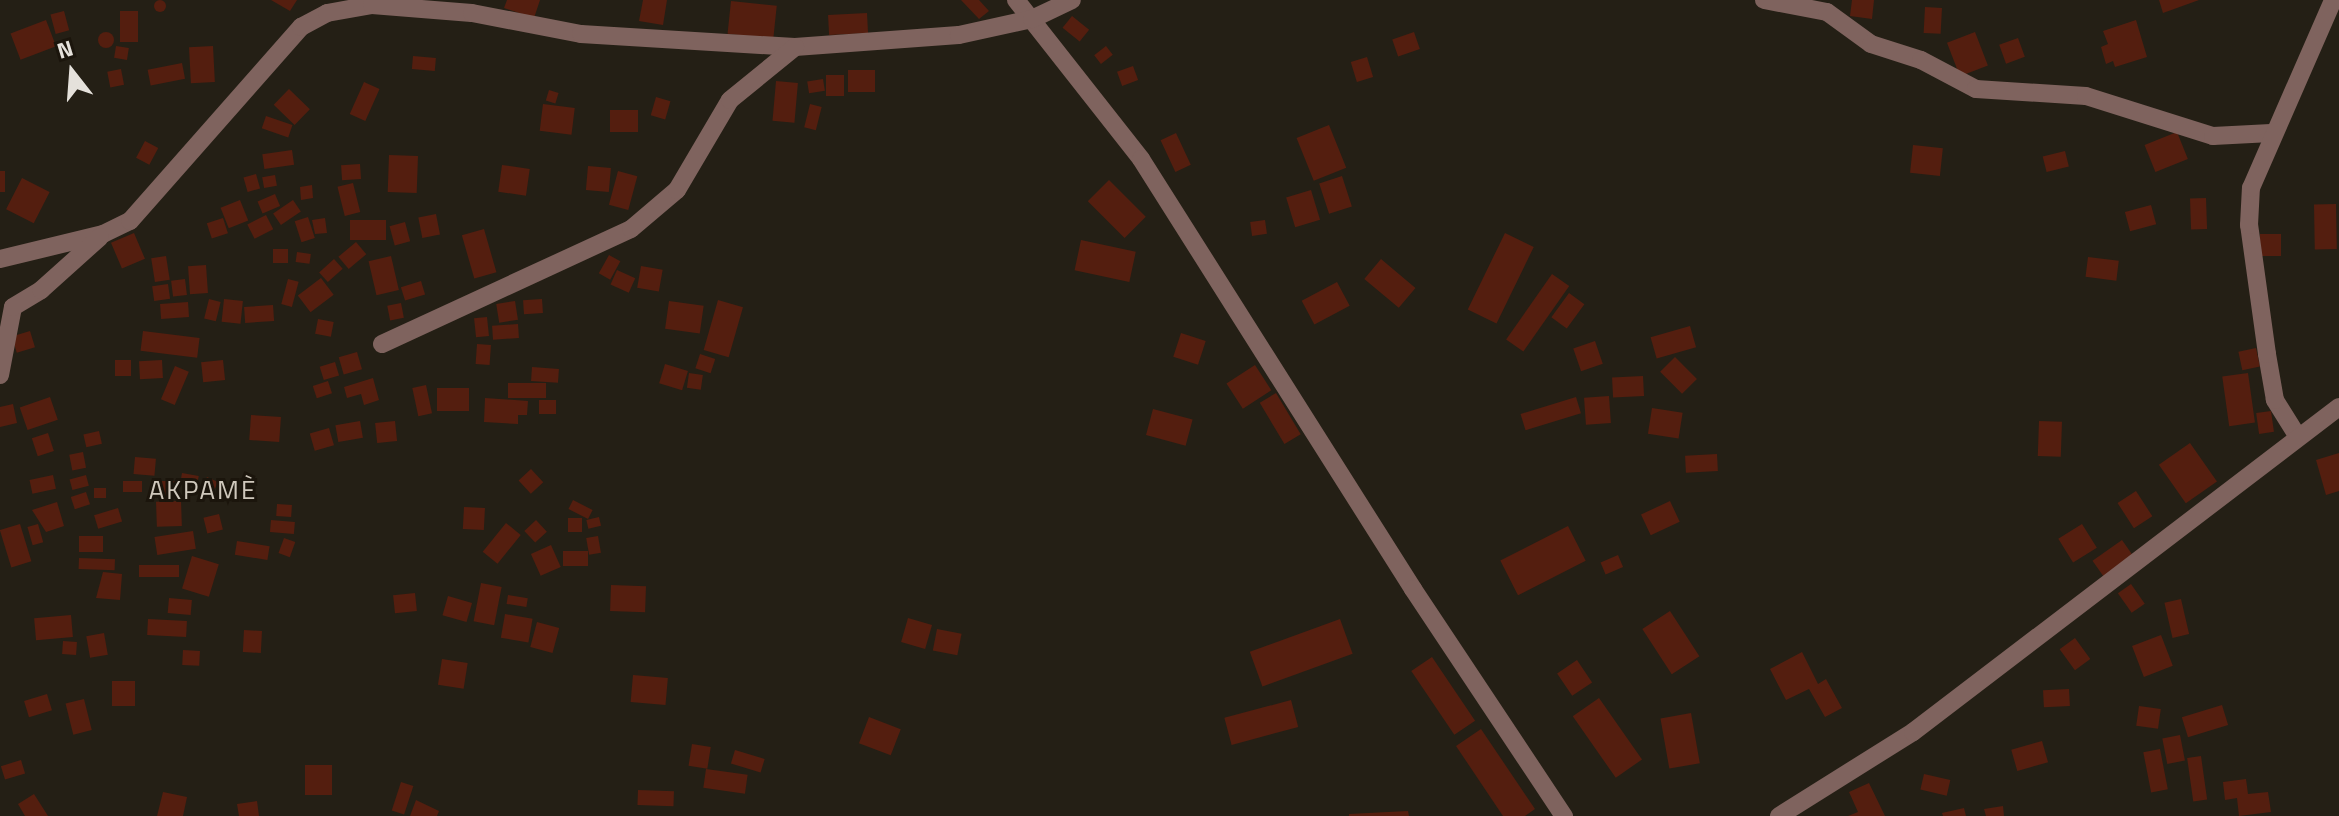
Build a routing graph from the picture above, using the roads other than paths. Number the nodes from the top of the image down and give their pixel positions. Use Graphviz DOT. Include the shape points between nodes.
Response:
graph roads {
  1 [pos="1016,0"];
  2 [pos="1072,0"];
  3 [pos="1764,0"];
  4 [pos="2333,0"];
  5 [pos="1032,19"];
  6 [pos="795,47"];
  7 [pos="2271,133"];
  8 [pos="103,234"];
  9 [pos="0,259"];
  10 [pos="382,344"];
  11 [pos="0,375"];
  12 [pos="2339,407"];
  13 [pos="2298,437"];
  14 [pos="1564,816"];
  15 [pos="1779,816"];
  1 -- 5 [label="street"];
  2 -- 5 [label="street"];
  3 -- 7 [label="street" via="1827,12 1871,44 1921,60 1976,89 2086,96 2213,136"];
  4 -- 7 [label="street"];
  5 -- 6 [label="street" via="959,35"];
  5 -- 14 [label="street" via="1141,159 1413,589"];
  6 -- 8 [label="street" via="581,34 472,13 372,5 327,13 301,27 277,52 154,199 130,221"];
  6 -- 10 [label="street" via="730,100 677,190 631,229"];
  7 -- 13 [label="street" via="2251,188 2249,225 2275,400"];
  8 -- 9 [label="street"];
  8 -- 11 [label="street" via="41,290 13,307"];
  12 -- 13 [label="street"];
  13 -- 15 [label="street" via="1913,732"];
}
